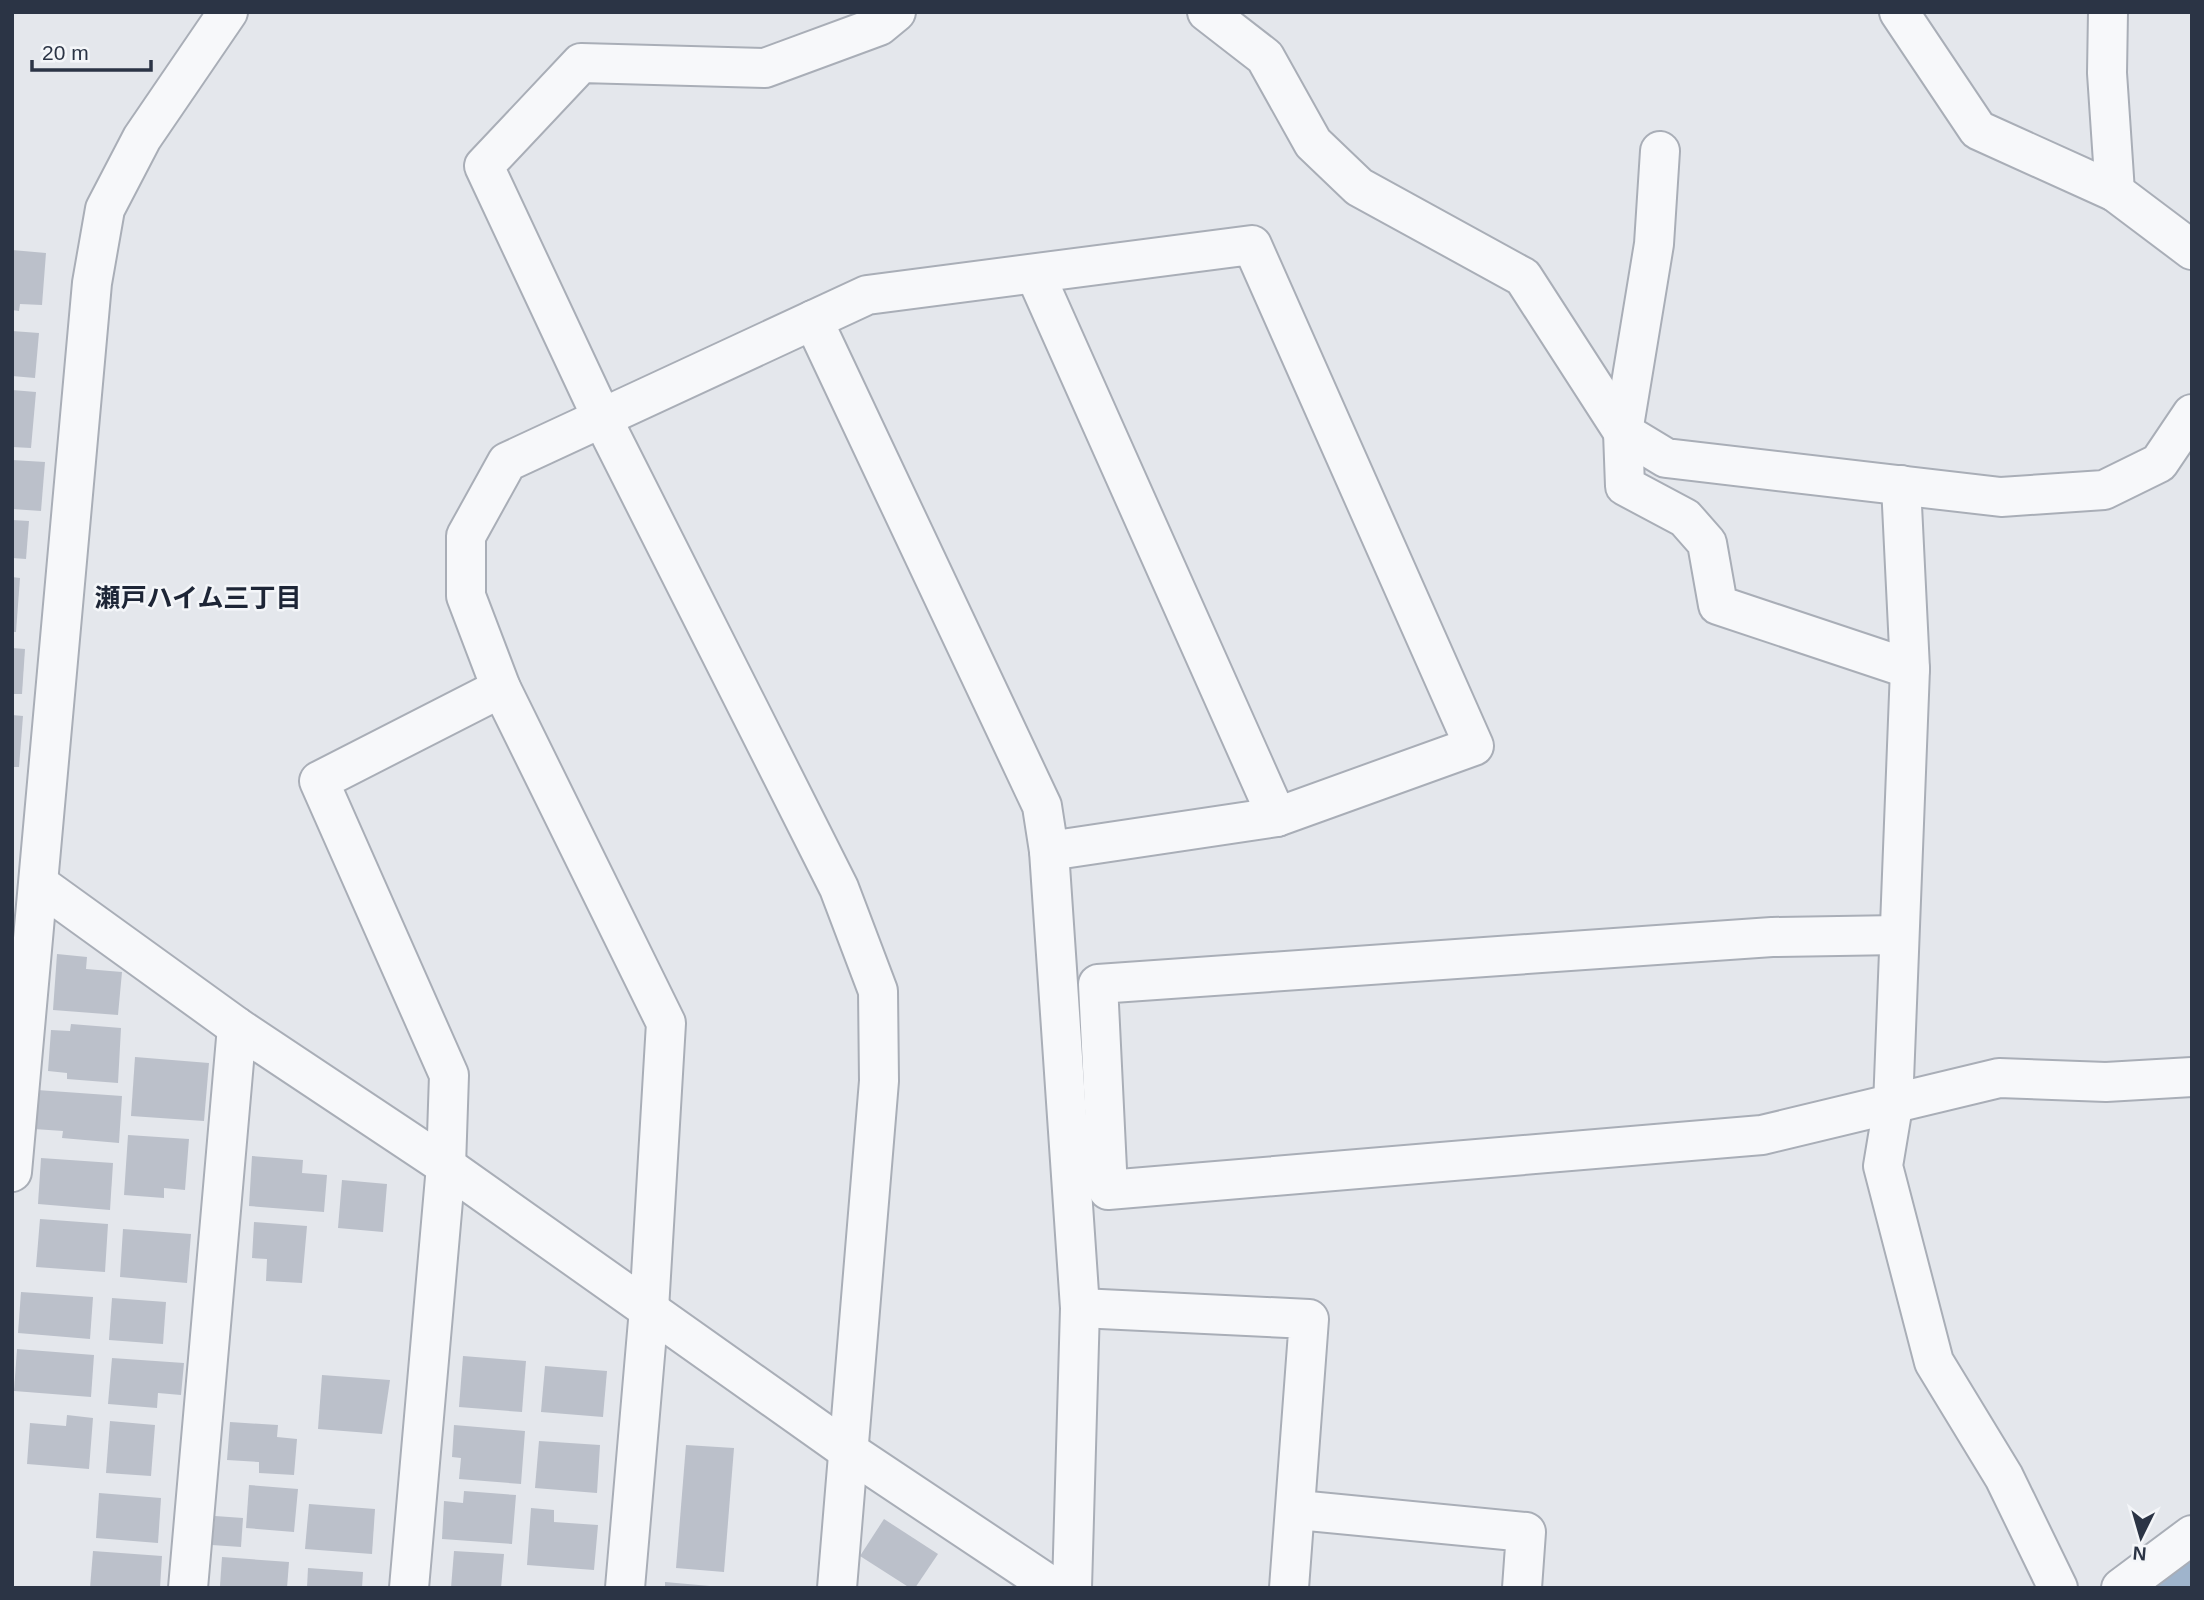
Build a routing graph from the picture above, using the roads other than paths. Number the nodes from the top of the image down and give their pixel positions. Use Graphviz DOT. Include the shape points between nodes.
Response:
graph roads {
  1 [pos="228,12"];
  2 [pos="896,12"];
  3 [pos="1207,12"];
  4 [pos="1899,12"];
  5 [pos="2108,12"];
  6 [pos="1660,150"];
  7 [pos="2116,192"];
  8 [pos="2192,250"];
  9 [pos="1034,274"];
  10 [pos="813,320"];
  11 [pos="2192,414"];
  12 [pos="602,418"];
  13 [pos="1623,432"];
  14 [pos="1901,485"];
  15 [pos="1910,669"];
  16 [pos="501,688"];
  17 [pos="1277,817"];
  18 [pos="1049,850"];
  19 [pos="39,884"];
  20 [pos="1899,935"];
  21 [pos="237,1027"];
  22 [pos="2192,1077"];
  23 [pos="1893,1106"];
  24 [pos="446,1166"];
  25 [pos="12,1172"];
  26 [pos="1080,1308"];
  27 [pos="649,1309"];
  28 [pos="848,1450"];
  29 [pos="1297,1510"];
  30 [pos="2192,1535"];
  31 [pos="188,1588"];
  32 [pos="409,1588"];
  33 [pos="625,1588"];
  34 [pos="837,1588"];
  35 [pos="1054,1588"];
  36 [pos="1072,1588"];
  37 [pos="1289,1588"];
  38 [pos="1522,1588"];
  39 [pos="2058,1588"];
  40 [pos="2120,1588"];
  1 -- 19 [label="street" via="142,138 106,209 92,283"];
  2 -- 12 [label="street" via="879,26 765,68 581,64 484,166"];
  3 -- 13 [label="street" via="1265,57 1312,143 1359,187 1523,276"];
  4 -- 7 [label="street" via="1979,130"];
  5 -- 7 [label="street" via="2107,73"];
  6 -- 13 [label="street" via="1654,244"];
  7 -- 8 [label="street"];
  9 -- 10 [label="street" via="867,295"];
  9 -- 17 [label="street"];
  9 -- 17 [label="street" via="1252,245 1474,747"];
  10 -- 12 [label="street"];
  10 -- 18 [label="street" via="1042,806"];
  11 -- 14 [label="street" via="2159,463 2104,490 2001,497"];
  12 -- 16 [label="street" via="507,462 466,536 466,596"];
  12 -- 28 [label="street" via="839,888 878,992 879,1081"];
  13 -- 14 [label="street" via="1665,458"];
  13 -- 15 [label="street" via="1625,486 1685,518 1707,543 1718,605"];
  14 -- 15 [label="street"];
  15 -- 20 [label="street"];
  16 -- 24 [label="street" via="319,781 449,1075"];
  16 -- 27 [label="street" via="666,1023"];
  17 -- 18 [label="street"];
  18 -- 26 [label="street"];
  19 -- 21 [label="street"];
  19 -- 25 [label="street"];
  20 -- 23 [label="street"];
  20 -- 23 [label="street" via="1772,937 1098,984 1108,1190 1762,1135"];
  21 -- 24 [label="street"];
  21 -- 31 [label="street"];
  22 -- 23 [label="street" via="2106,1082 2000,1078"];
  23 -- 39 [label="street" via="1883,1166 1934,1362 2004,1477"];
  24 -- 27 [label="street"];
  24 -- 32 [label="street"];
  26 -- 29 [label="street" via="1309,1319"];
  26 -- 36 [label="street"];
  27 -- 28 [label="street"];
  27 -- 33 [label="street"];
  28 -- 34 [label="street"];
  28 -- 35 [label="street"];
  29 -- 37 [label="street"];
  29 -- 38 [label="street" via="1527,1532"];
  30 -- 40 [label="street"];
}
